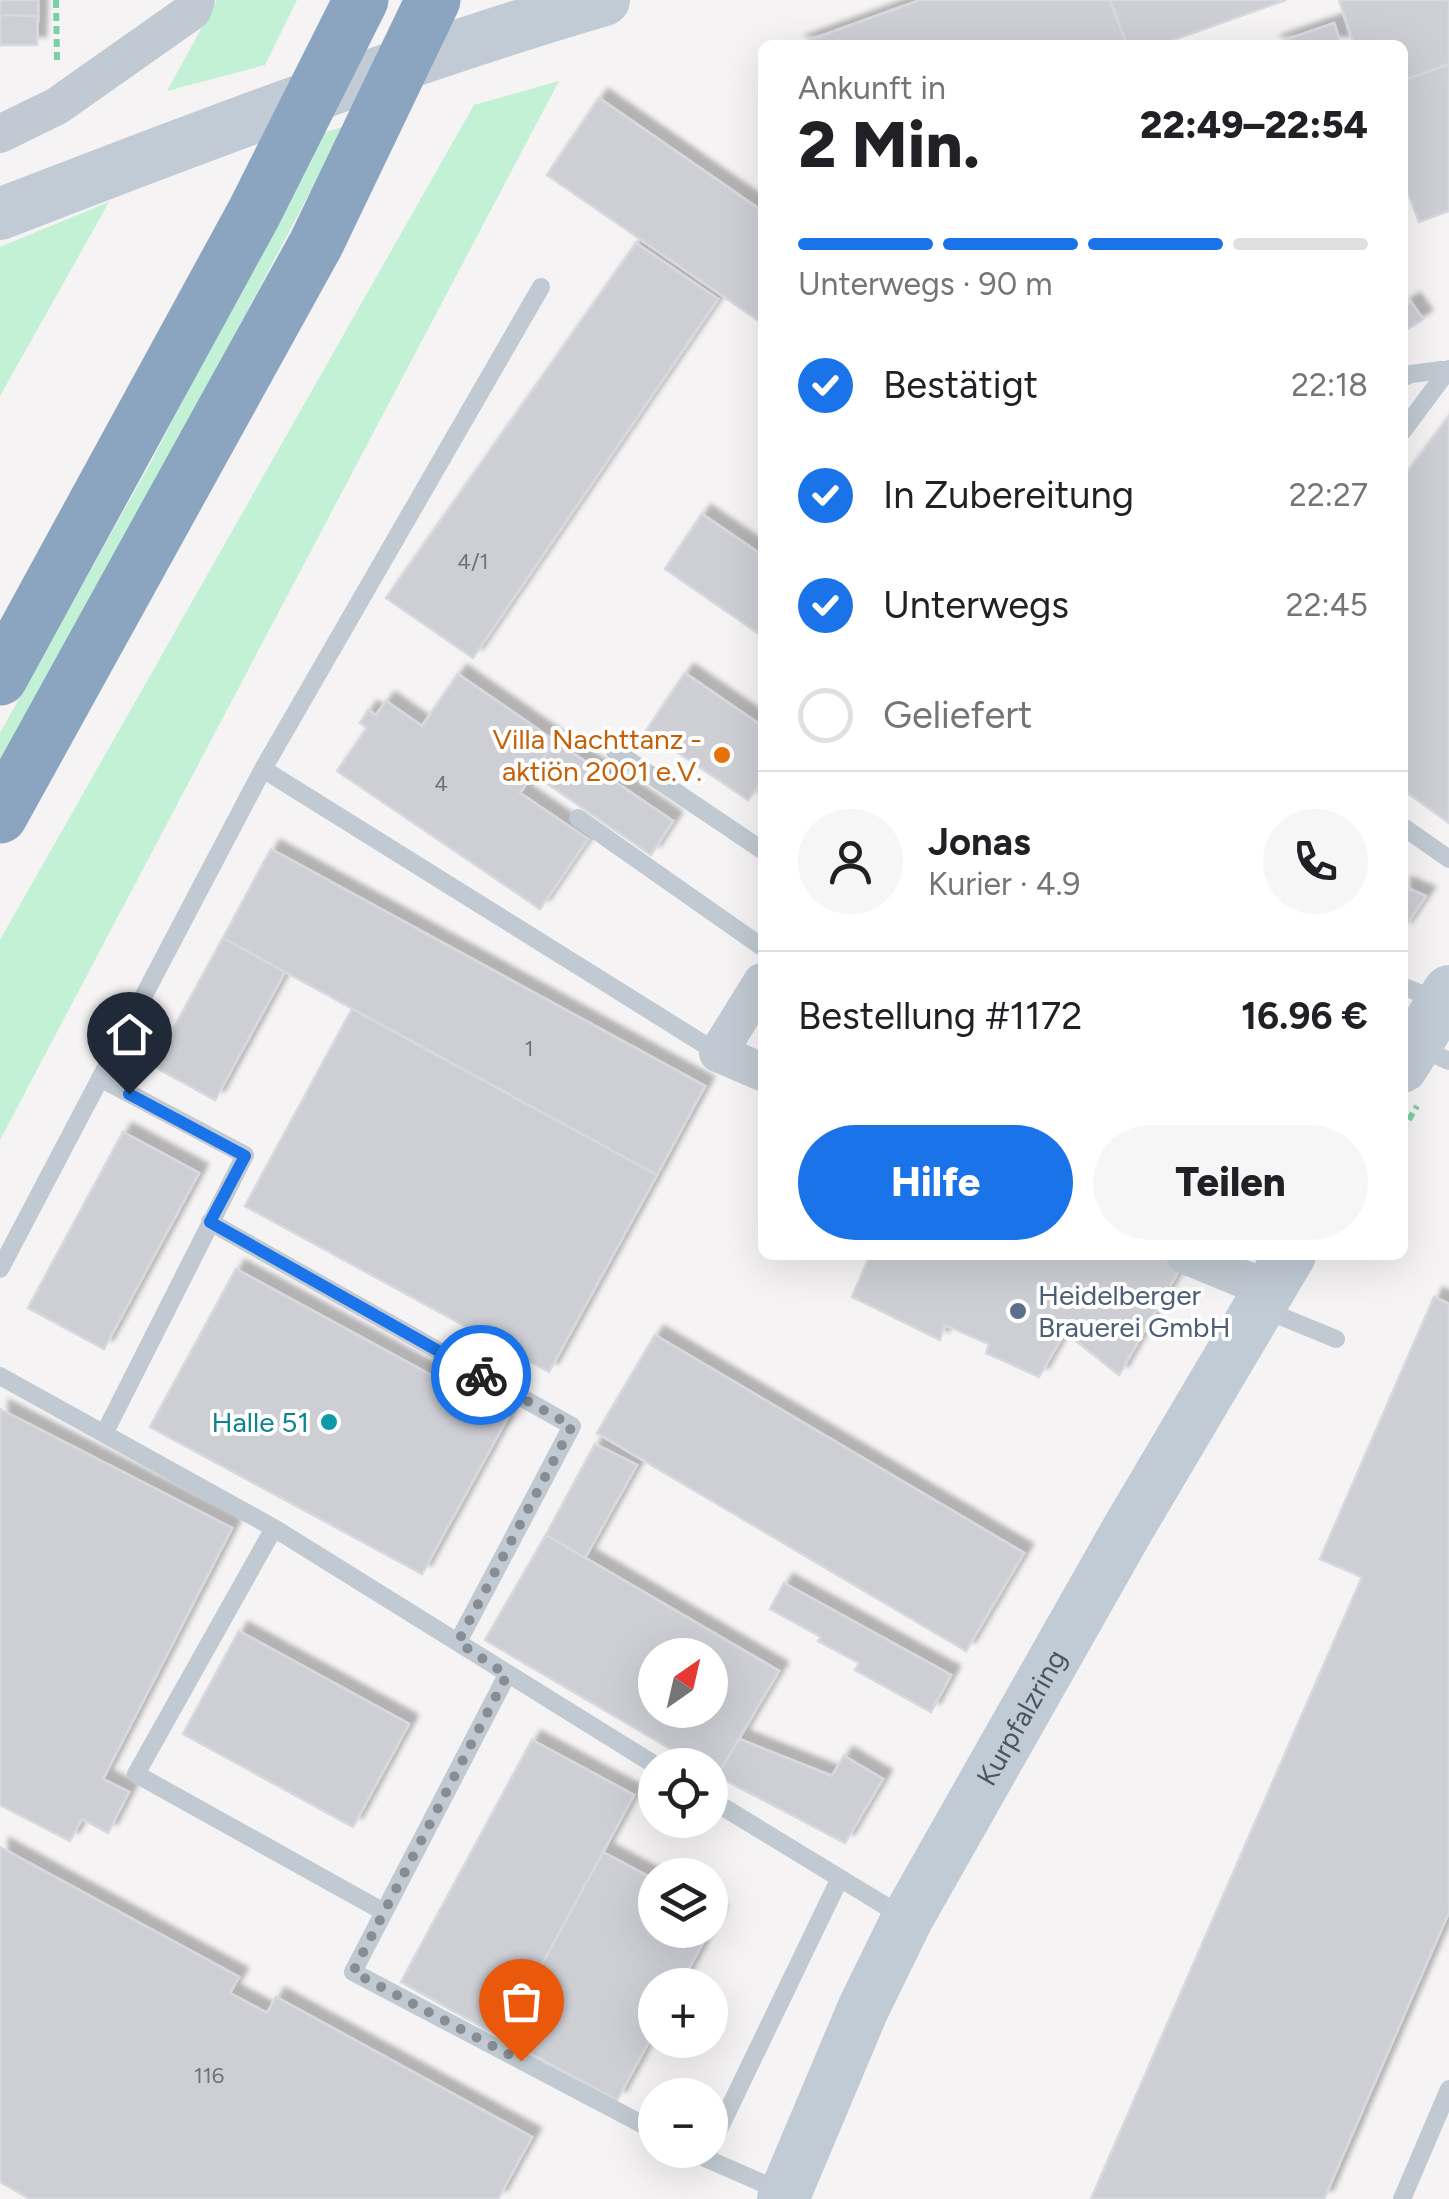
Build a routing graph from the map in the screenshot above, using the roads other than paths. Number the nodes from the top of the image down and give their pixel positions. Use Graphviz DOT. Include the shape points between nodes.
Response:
graph roads {
  1 [pos="196,0"];
  2 [pos="361,0"];
  3 [pos="434,0"];
  4 [pos="604,0"];
  5 [pos="0,134"];
  6 [pos="0,214"];
  7 [pos="540,287"];
  8 [pos="1449,369"];
  9 [pos="1408,376"];
  10 [pos="1408,424"];
  11 [pos="0,678"];
  12 [pos="615,751"];
  13 [pos="264,770"];
  14 [pos="0,816"];
  15 [pos="578,818"];
  16 [pos="1408,830"];
  17 [pos="758,847"];
  18 [pos="1449,859"];
  19 [pos="758,944"];
  20 [pos="758,988"];
  21 [pos="1431,993"];
  22 [pos="718,1053"];
  23 [pos="1422,1058"];
  24 [pos="758,1070"];
  25 [pos="100,1078"];
  26 [pos="210,1222"];
  27 [pos="1200,1260"];
  28 [pos="0,1270"];
  29 [pos="1273,1284"];
  30 [pos="1336,1339"];
  31 [pos="0,1376"];
  32 [pos="104,1432"];
  33 [pos="274,1528"];
  34 [pos="458,1642"];
  35 [pos="507,1675"];
  36 [pos="638,1756"];
  37 [pos="728,1810"];
  38 [pos="840,1878"];
  39 [pos="384,1912"];
  40 [pos="907,1919"];
  41 [pos="1449,2089"];
  42 [pos="728,2104"];
  43 [pos="638,2123"];
  44 [pos="728,2165"];
  45 [pos="785,2196"];
  46 [pos="1402,2199"];
  1 -- 5 [label="street" via="192,11 57,106"];
  2 -- 11 [label="highway" via="245,229"];
  3 -- 14 [label="highway" via="316,244"];
  4 -- 6 [label="main road" via="188,141"];
  7 -- 13 [label="lane"];
  8 -- 9 [label="lane"];
  8 -- 10 [label="lane"];
  12 -- 17 [label="lane"];
  13 -- 22 [label="lane"];
  13 -- 25 [label="lane"];
  15 -- 19 [label="lane"];
  16 -- 18 [label="lane"];
  20 -- 22 [label="street"];
  21 -- 23 [label="main road"];
  22 -- 24 [label="street"];
  25 -- 26 [label="lane" via="245,1156"];
  25 -- 28 [label="lane"];
  26 -- 32 [label="lane"];
  26 -- 34 [label="lane" via="572,1426"];
  27 -- 29 [label="street"];
  29 -- 30 [label="lane"];
  29 -- 40 [label="main road, Kurpfalzring"];
  31 -- 32 [label="lane"];
  32 -- 33 [label="lane"];
  33 -- 34 [label="lane"];
  33 -- 39 [label="lane" via="136,1774"];
  34 -- 35 [label="lane"];
  35 -- 36 [label="lane"];
  35 -- 39 [label="lane"];
  37 -- 38 [label="lane"];
  38 -- 40 [label="lane"];
  38 -- 42 [label="lane"];
  39 -- 43 [label="lane" via="353,1972"];
  40 -- 45 [label="main road, Kurpfalzring"];
  41 -- 46 [label="lane"];
  44 -- 45 [label="lane"];
}
